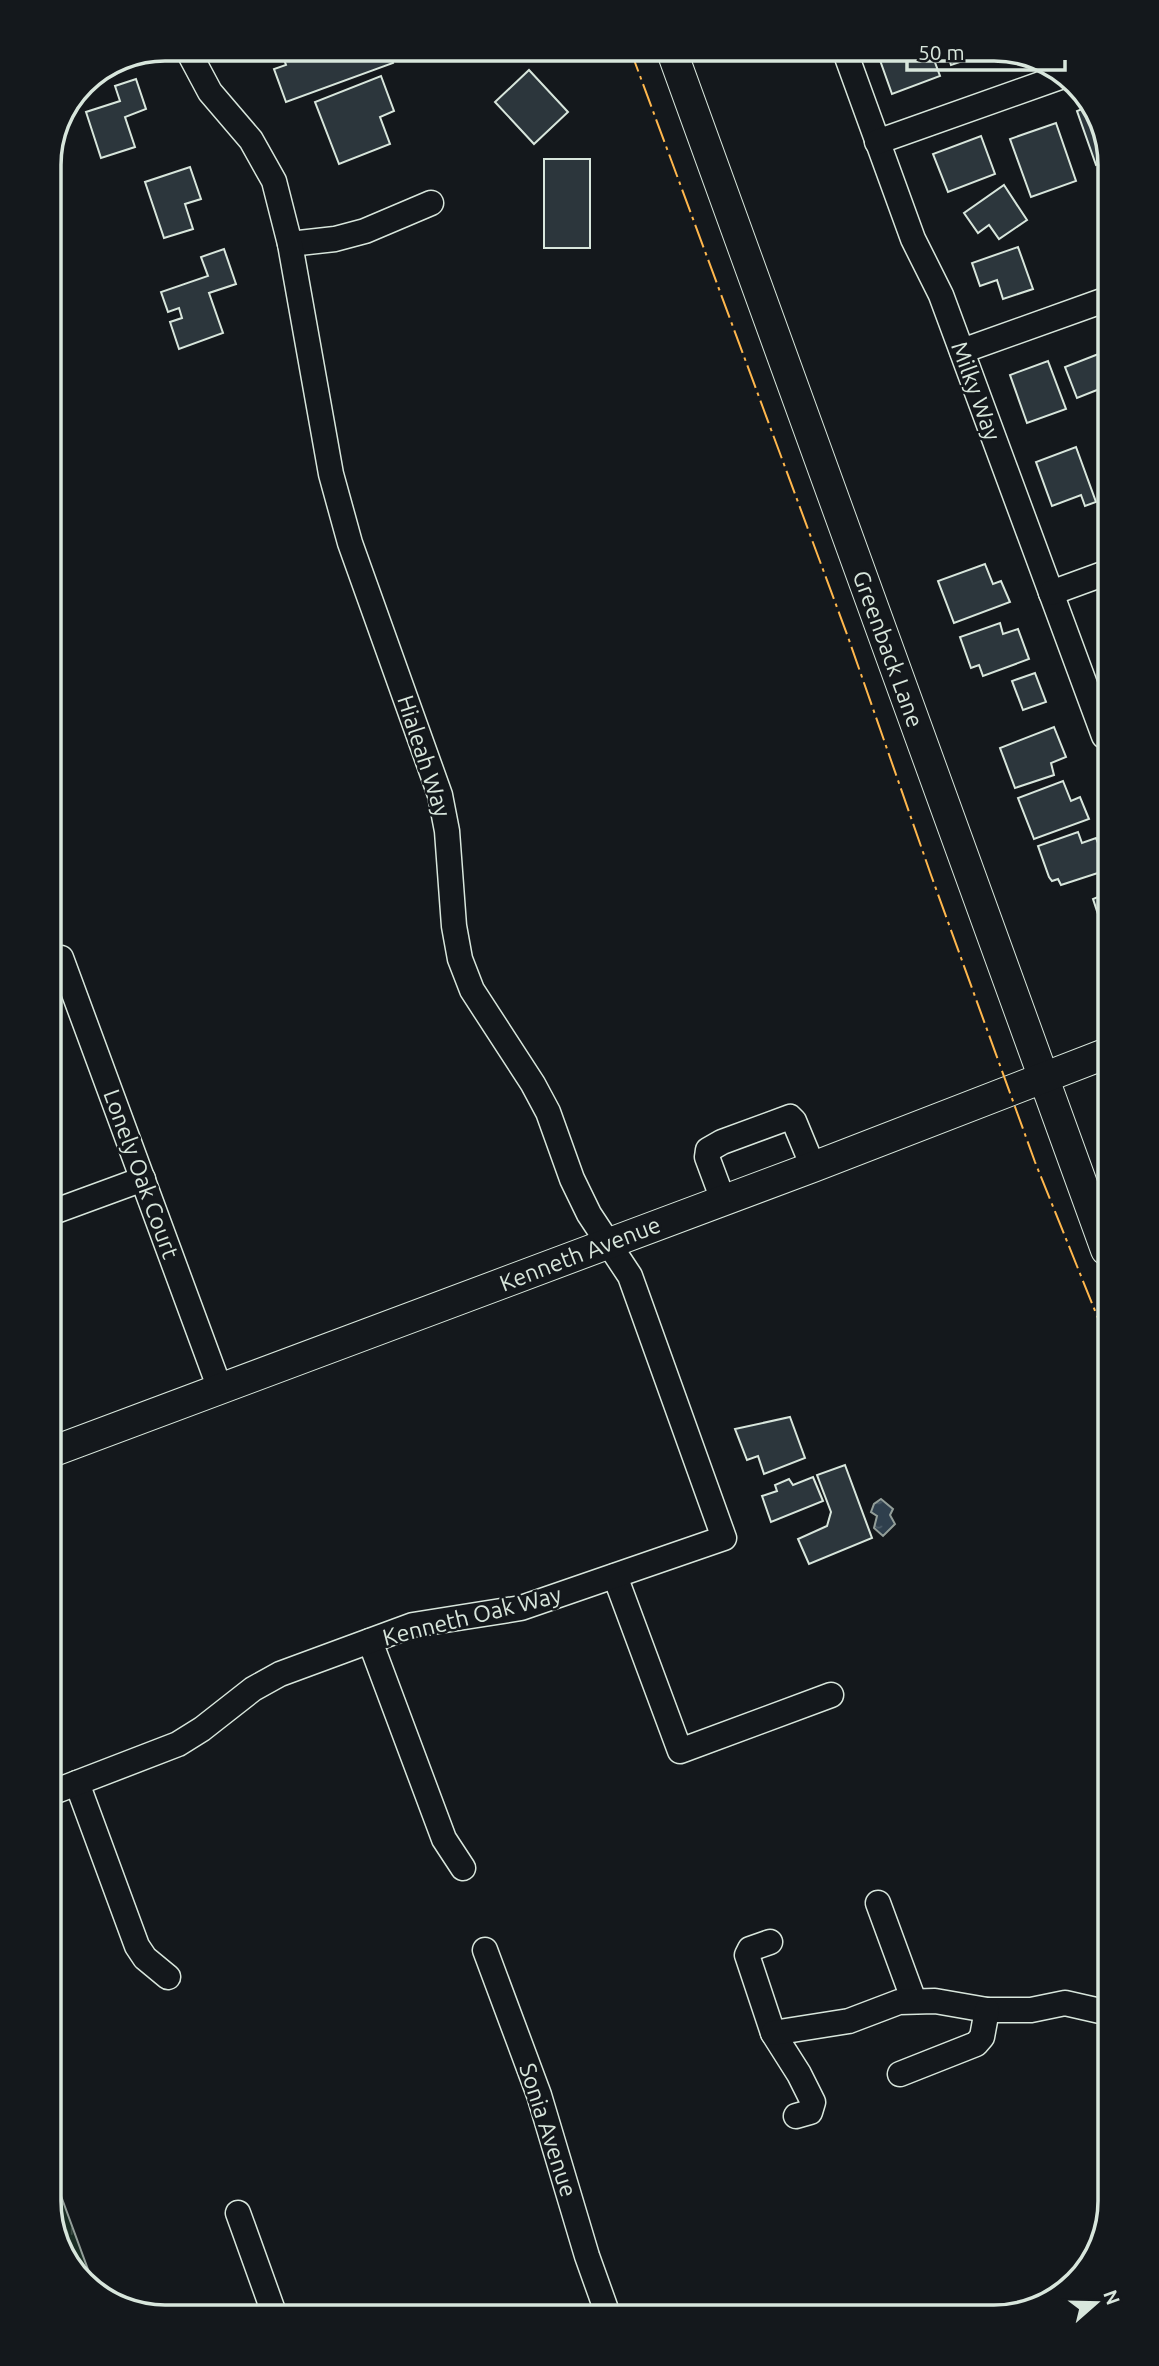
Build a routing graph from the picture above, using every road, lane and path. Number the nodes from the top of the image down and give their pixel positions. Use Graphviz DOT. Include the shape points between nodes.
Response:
graph roads {
  1 [pos="193,61"];
  2 [pos="675,61"];
  3 [pos="848,61"];
  4 [pos="1053,80"];
  5 [pos="877,142"];
  6 [pos="431,203"];
  7 [pos="290,244"];
  8 [pos="1098,302"];
  9 [pos="962,351"];
  10 [pos="1098,576"];
  11 [pos="1051,593"];
  12 [pos="1098,720"];
  13 [pos="61,958"];
  14 [pos="1098,1057"];
  15 [pos="1044,1080"];
  16 [pos="813,1167"];
  17 [pos="143,1179"];
  18 [pos="723,1200"];
  19 [pos="61,1210"];
  20 [pos="1098,1228"];
  21 [pos="608,1244"];
  22 [pos="220,1389"];
  23 [pos="61,1448"];
  24 [pos="615,1576"];
  25 [pos="370,1641"];
  26 [pos="831,1695"];
  27 [pos="66,1787"];
  28 [pos="463,1868"];
  29 [pos="877,1903"];
  30 [pos="770,1942"];
  31 [pos="485,1950"];
  32 [pos="168,1978"];
  33 [pos="914,2001"];
  34 [pos="987,2010"];
  35 [pos="1098,2010"];
  36 [pos="773,2033"];
  37 [pos="900,2074"];
  38 [pos="796,2116"];
  39 [pos="238,2214"];
  40 [pos="271,2305"];
  41 [pos="604,2305"];
  1 -- 7 [label="street, Hialeah Way" via="210,92 260,153 274,181"];
  2 -- 15 [label="main road, Greenback Lane"];
  3 -- 5 [label="street, Milky Way"];
  4 -- 5 [label="street"];
  5 -- 9 [label="street, Milky Way"];
  6 -- 7 [label="street" via="365,231"];
  7 -- 21 [label="street, Hialeah Way" via="331,474 350,543 440,795 460,959 479,1006 548,1112 572,1178"];
  8 -- 9 [label="street"];
  9 -- 11 [label="street, Milky Way"];
  10 -- 11 [label="street"];
  11 -- 12 [label="street, Milky Way"];
  13 -- 17 [label="street, Lonely Oak Court"];
  14 -- 15 [label="main road, Kenneth Avenue"];
  15 -- 16 [label="main road, Kenneth Avenue"];
  15 -- 20 [label="main road, Greenback Lane"];
  16 -- 18 [label="main road, Kenneth Avenue"];
  16 -- 18 [label="street" via="790,1117 708,1150"];
  17 -- 19 [label="street"];
  17 -- 22 [label="street, Lonely Oak Court"];
  18 -- 21 [label="main road, Kenneth Avenue"];
  21 -- 22 [label="main road, Kenneth Avenue"];
  21 -- 24 [label="street, Kenneth Oak Way" via="629,1276 724,1538"];
  22 -- 23 [label="main road, Kenneth Avenue"];
  24 -- 25 [label="street, Kenneth Oak Way" via="521,1608 423,1623"];
  24 -- 26 [label="street" via="680,1751"];
  25 -- 27 [label="street, Kenneth Oak Way" via="280,1674 178,1744"];
  25 -- 28 [label="street" via="444,1839"];
  27 -- 32 [label="street" via="137,1946"];
  29 -- 33 [label="street"];
  30 -- 36 [label="street" via="750,1949 747,1955"];
  31 -- 41 [label="street, Sonia Avenue" via="539,2095"];
  33 -- 34 [label="street"];
  33 -- 36 [label="street" via="849,2021"];
  34 -- 35 [label="street" via="1031,2010 1065,2003"];
  34 -- 37 [label="street" via="976,2044"];
  36 -- 38 [label="street" via="813,2102 810,2112"];
  39 -- 40 [label="street"];
}
